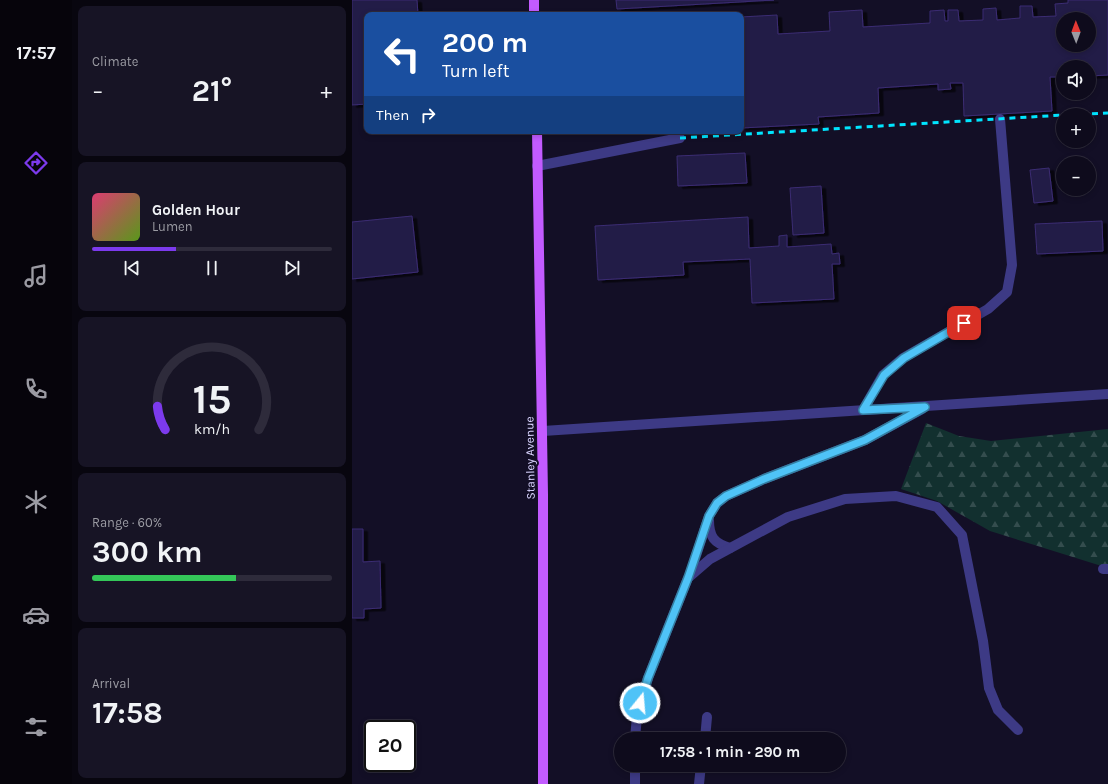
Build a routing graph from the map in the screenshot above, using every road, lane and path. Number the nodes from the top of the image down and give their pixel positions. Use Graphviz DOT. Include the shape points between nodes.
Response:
graph roads {
  1 [pos="534,0"];
  2 [pos="534,12"];
  3 [pos="1000,119"];
  4 [pos="537,134"];
  5 [pos="680,138"];
  6 [pos="537,166"];
  7 [pos="1108,394"];
  8 [pos="925,407"];
  9 [pos="863,410"];
  10 [pos="543,431"];
  11 [pos="709,516"];
  12 [pos="730,548"];
  13 [pos="688,578"];
  14 [pos="708,717"];
  15 [pos="1018,730"];
  16 [pos="636,732"];
  17 [pos="706,732"];
  18 [pos="635,772"];
  19 [pos="700,772"];
  20 [pos="543,784"];
  21 [pos="635,784"];
  22 [pos="699,784"];
  1 -- 2 [label="main road"];
  3 -- 9 [label="lane" via="1012,265 1007,292 988,309 904,358 884,375"];
  4 -- 6 [label="main road, Stanley Avenue"];
  5 -- 6 [label="lane"];
  6 -- 10 [label="main road, Stanley Avenue"];
  7 -- 8 [label="lane"];
  8 -- 9 [label="lane"];
  8 -- 11 [label="lane" via="865,440 726,496 717,503"];
  9 -- 10 [label="lane"];
  10 -- 20 [label="main road, Stanley Avenue"];
  11 -- 12 [label="lane" via="709,530 718,544"];
  11 -- 13 [label="lane"];
  12 -- 13 [label="lane" via="710,559"];
  12 -- 15 [label="lane" via="788,517 845,499 896,496 937,507 962,535 983,641 989,688 998,710"];
  13 -- 16 [label="lane" via="648,678 637,716"];
  14 -- 17 [label="lane"];
  18 -- 21 [label="lane"];
  19 -- 22 [label="lane"];
}
